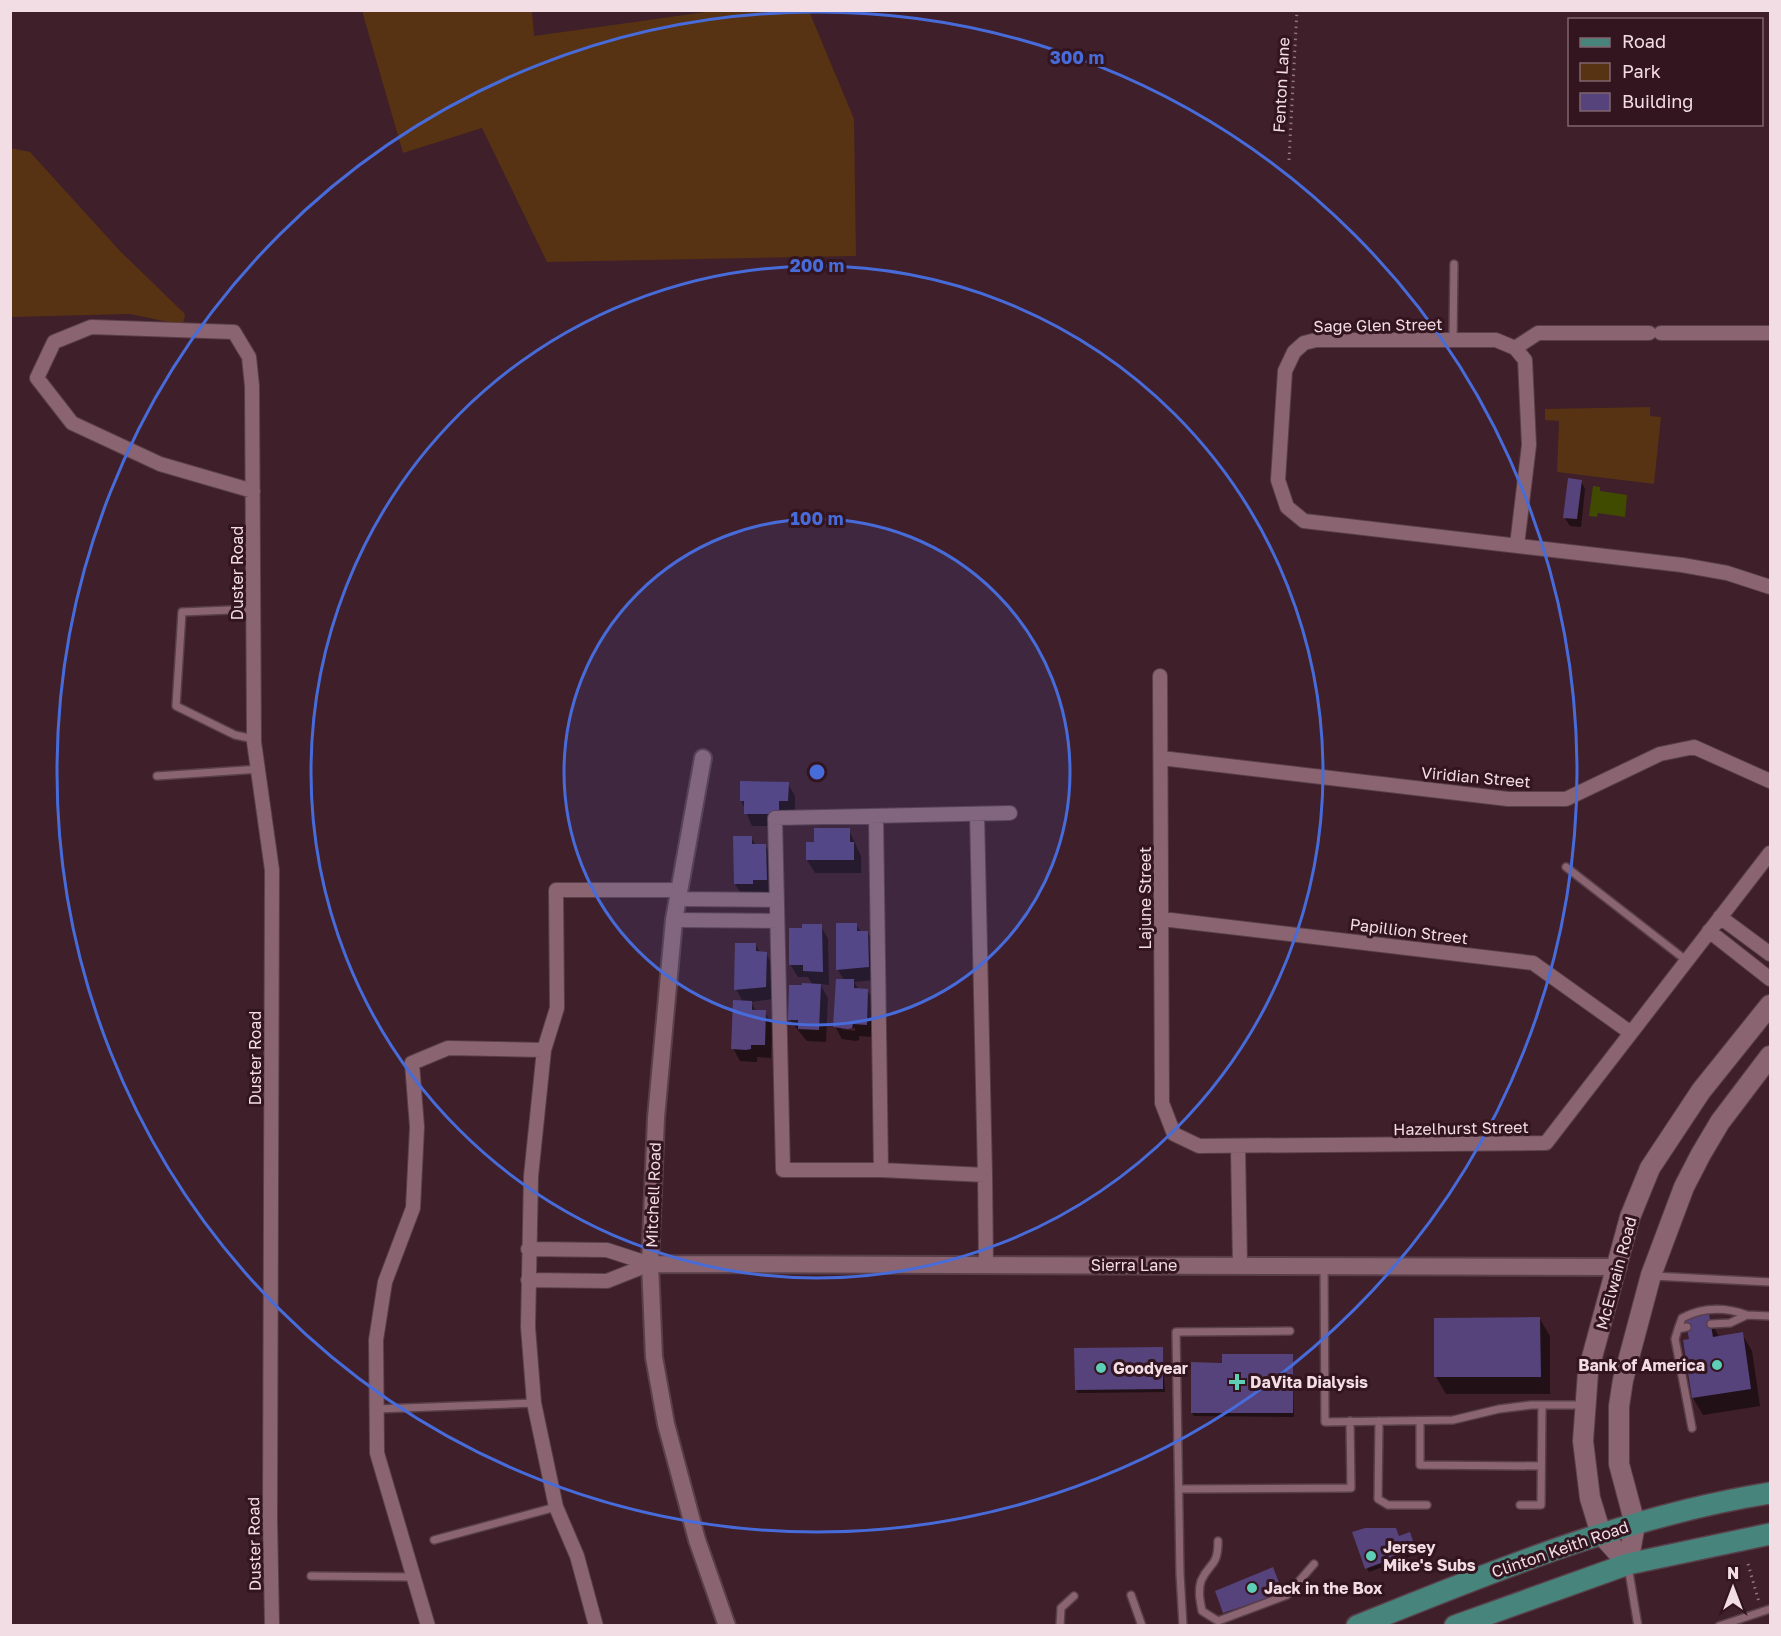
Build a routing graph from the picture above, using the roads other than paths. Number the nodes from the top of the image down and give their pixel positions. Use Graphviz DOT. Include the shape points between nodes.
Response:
graph roads {
  1 [pos="1454,264"];
  2 [pos="1770,333"];
  3 [pos="1453,340"];
  4 [pos="1515,348"];
  5 [pos="253,491"];
  6 [pos="1517,545"];
  7 [pos="1770,587"];
  8 [pos="253,609"];
  9 [pos="1160,676"];
  10 [pos="254,739"];
  11 [pos="703,758"];
  12 [pos="1161,758"];
  13 [pos="258,769"];
  14 [pos="157,776"];
  15 [pos="1770,781"];
  16 [pos="1010,813"];
  17 [pos="977,814"];
  18 [pos="876,817"];
  19 [pos="1770,853"];
  20 [pos="1566,867"];
  21 [pos="678,894"];
  22 [pos="777,900"];
  23 [pos="1720,917"];
  24 [pos="1162,919"];
  25 [pos="674,921"];
  26 [pos="777,921"];
  27 [pos="1709,932"];
  28 [pos="1770,954"];
  29 [pos="1687,961"];
  30 [pos="1770,979"];
  31 [pos="1770,1005"];
  32 [pos="1631,1033"];
  33 [pos="544,1050"];
  34 [pos="1770,1056"];
  35 [pos="1168,1118"];
  36 [pos="1238,1147"];
  37 [pos="882,1170"];
  38 [pos="985,1175"];
  39 [pos="528,1249"];
  40 [pos="650,1264"];
  41 [pos="986,1265"];
  42 [pos="1240,1266"];
  43 [pos="1324,1266"];
  44 [pos="1618,1267"];
  45 [pos="1651,1275"];
  46 [pos="528,1280"];
  47 [pos="1770,1282"];
  48 [pos="1747,1314"];
  49 [pos="1770,1316"];
  50 [pos="1711,1324"];
  51 [pos="1687,1327"];
  52 [pos="1678,1329"];
  53 [pos="1290,1331"];
  54 [pos="534,1403"];
  55 [pos="1542,1405"];
  56 [pos="1584,1405"];
  57 [pos="377,1409"];
  58 [pos="1350,1421"];
  59 [pos="1379,1421"];
  60 [pos="1420,1421"];
  61 [pos="1692,1428"];
  62 [pos="1541,1466"];
  63 [pos="1179,1489"];
  64 [pos="1770,1494"];
  65 [pos="1427,1505"];
  66 [pos="1521,1505"];
  67 [pos="556,1507"];
  68 [pos="1635,1524"];
  69 [pos="1601,1534"];
  70 [pos="1770,1534"];
  71 [pos="434,1540"];
  72 [pos="1218,1541"];
  73 [pos="1314,1564"];
  74 [pos="1628,1564"];
  75 [pos="311,1576"];
  76 [pos="415,1577"];
  77 [pos="1131,1595"];
  78 [pos="1074,1596"];
  79 [pos="1770,1609"];
  80 [pos="272,1626"];
  81 [pos="428,1626"];
  82 [pos="596,1626"];
  83 [pos="727,1626"];
  84 [pos="1060,1626"];
  85 [pos="1142,1626"];
  86 [pos="1183,1626"];
  87 [pos="1357,1626"];
  88 [pos="1455,1626"];
  89 [pos="1638,1626"];
  90 [pos="1719,1626"];
  1 -- 3 [label="lane"];
  2 -- 4 [label="street" via="1538,333"];
  3 -- 4 [label="street, Sage Glen Street" via="1496,340"];
  3 -- 6 [label="street, Sage Glen Street" via="1304,343 1294,352 1285,371 1278,480 1281,492 1287,507 1304,521"];
  4 -- 6 [label="street" via="1525,360 1529,445"];
  5 -- 5 [label="street, Duster Road" via="249,357 234,332 91,327 54,342 37,378 72,423 160,464"];
  5 -- 8 [label="street, Duster Road"];
  6 -- 7 [label="street, Sage Glen Street" via="1727,573"];
  8 -- 10 [label="street, Duster Road"];
  8 -- 10 [label="lane" via="182,612 176,706 235,735"];
  9 -- 12 [label="street, Lajune Street"];
  10 -- 13 [label="street, Duster Road"];
  11 -- 21 [label="street, Mitchell Road"];
  12 -- 15 [label="street, Viridian Street" via="1508,800 1566,800 1660,754 1694,747"];
  12 -- 24 [label="street, Lajune Street"];
  13 -- 14 [label="lane"];
  13 -- 80 [label="street, Duster Road" via="272,870"];
  16 -- 17 [label="street"];
  17 -- 18 [label="street"];
  17 -- 38 [label="street"];
  18 -- 22 [label="street" via="776,818"];
  18 -- 37 [label="street"];
  19 -- 23 [label="street, Hazelhurst Street"];
  20 -- 29 [label="lane"];
  21 -- 22 [label="street"];
  21 -- 25 [label="street, Mitchell Road"];
  21 -- 33 [label="street" via="555,890 557,1008"];
  22 -- 26 [label="street"];
  23 -- 27 [label="street, Hazelhurst Street"];
  23 -- 28 [label="street"];
  24 -- 32 [label="street, Papillion Street" via="1533,963"];
  24 -- 35 [label="street, Lajune Street" via="1162,1103"];
  25 -- 26 [label="street"];
  25 -- 40 [label="street, Mitchell Road" via="656,1118"];
  26 -- 37 [label="street" via="783,1170"];
  27 -- 29 [label="street, Hazelhurst Street"];
  27 -- 30 [label="street"];
  29 -- 32 [label="street, Hazelhurst Street"];
  31 -- 44 [label="main road, McElwain Road" via="1701,1091 1650,1168 1630,1217"];
  32 -- 36 [label="street, Hazelhurst Street" via="1546,1143"];
  33 -- 39 [label="street"];
  33 -- 57 [label="street" via="448,1048 412,1063 417,1127 413,1208 385,1282 376,1340"];
  34 -- 45 [label="main road, McElwain Road" via="1701,1154 1684,1187"];
  35 -- 36 [label="street, Hazelhurst Street" via="1174,1134 1199,1146"];
  36 -- 42 [label="street"];
  37 -- 38 [label="street"];
  38 -- 41 [label="street"];
  39 -- 40 [label="street" via="608,1250"];
  39 -- 46 [label="street"];
  40 -- 41 [label="street, Sierra Lane"];
  40 -- 46 [label="street" via="607,1281"];
  40 -- 83 [label="street, Mitchell Road" via="654,1357 666,1424 688,1510"];
  41 -- 42 [label="street, Sierra Lane"];
  42 -- 43 [label="street, Sierra Lane"];
  43 -- 44 [label="street, Sierra Lane"];
  43 -- 58 [label="lane" via="1325,1422"];
  44 -- 56 [label="main road, McElwain Road" via="1588,1372"];
  45 -- 47 [label="lane"];
  45 -- 68 [label="main road, McElwain Road" via="1619,1406 1619,1464"];
  46 -- 54 [label="street"];
  48 -- 49 [label="lane"];
  48 -- 50 [label="lane" via="1730,1323"];
  48 -- 52 [label="lane" via="1715,1309 1682,1318"];
  51 -- 52 [label="lane"];
  52 -- 61 [label="lane" via="1675,1339"];
  53 -- 63 [label="lane" via="1176,1332"];
  54 -- 57 [label="lane"];
  54 -- 67 [label="street"];
  55 -- 56 [label="lane"];
  55 -- 60 [label="lane" via="1499,1409 1453,1420"];
  55 -- 62 [label="lane"];
  56 -- 69 [label="main road, McElwain Road" via="1583,1442 1590,1498"];
  57 -- 76 [label="street" via="377,1453"];
  58 -- 59 [label="lane"];
  58 -- 63 [label="lane" via="1351,1488"];
  59 -- 60 [label="lane"];
  59 -- 65 [label="lane" via="1378,1499 1388,1505"];
  60 -- 62 [label="lane" via="1420,1465"];
  62 -- 66 [label="lane" via="1541,1505"];
  63 -- 86 [label="lane"];
  64 -- 68 [label="main road, Clinton Keith Road" via="1686,1509"];
  67 -- 71 [label="lane"];
  67 -- 82 [label="street" via="577,1556"];
  68 -- 69 [label="main road, Clinton Keith Road"];
  68 -- 74 [label="main road, McElwain Road"];
  69 -- 74 [label="main road, McElwain Road"];
  69 -- 87 [label="main road, Clinton Keith Road" via="1474,1578"];
  70 -- 74 [label="main road, Clinton Keith Road"];
  72 -- 73 [label="lane" via="1218,1558 1204,1575 1199,1596 1202,1611 1218,1622 1287,1595"];
  74 -- 88 [label="main road, Clinton Keith Road"];
  74 -- 89 [label="lane"];
  75 -- 76 [label="lane"];
  76 -- 81 [label="street"];
  77 -- 85 [label="lane"];
  78 -- 84 [label="lane" via="1061,1608"];
  79 -- 90 [label="lane"];
}
